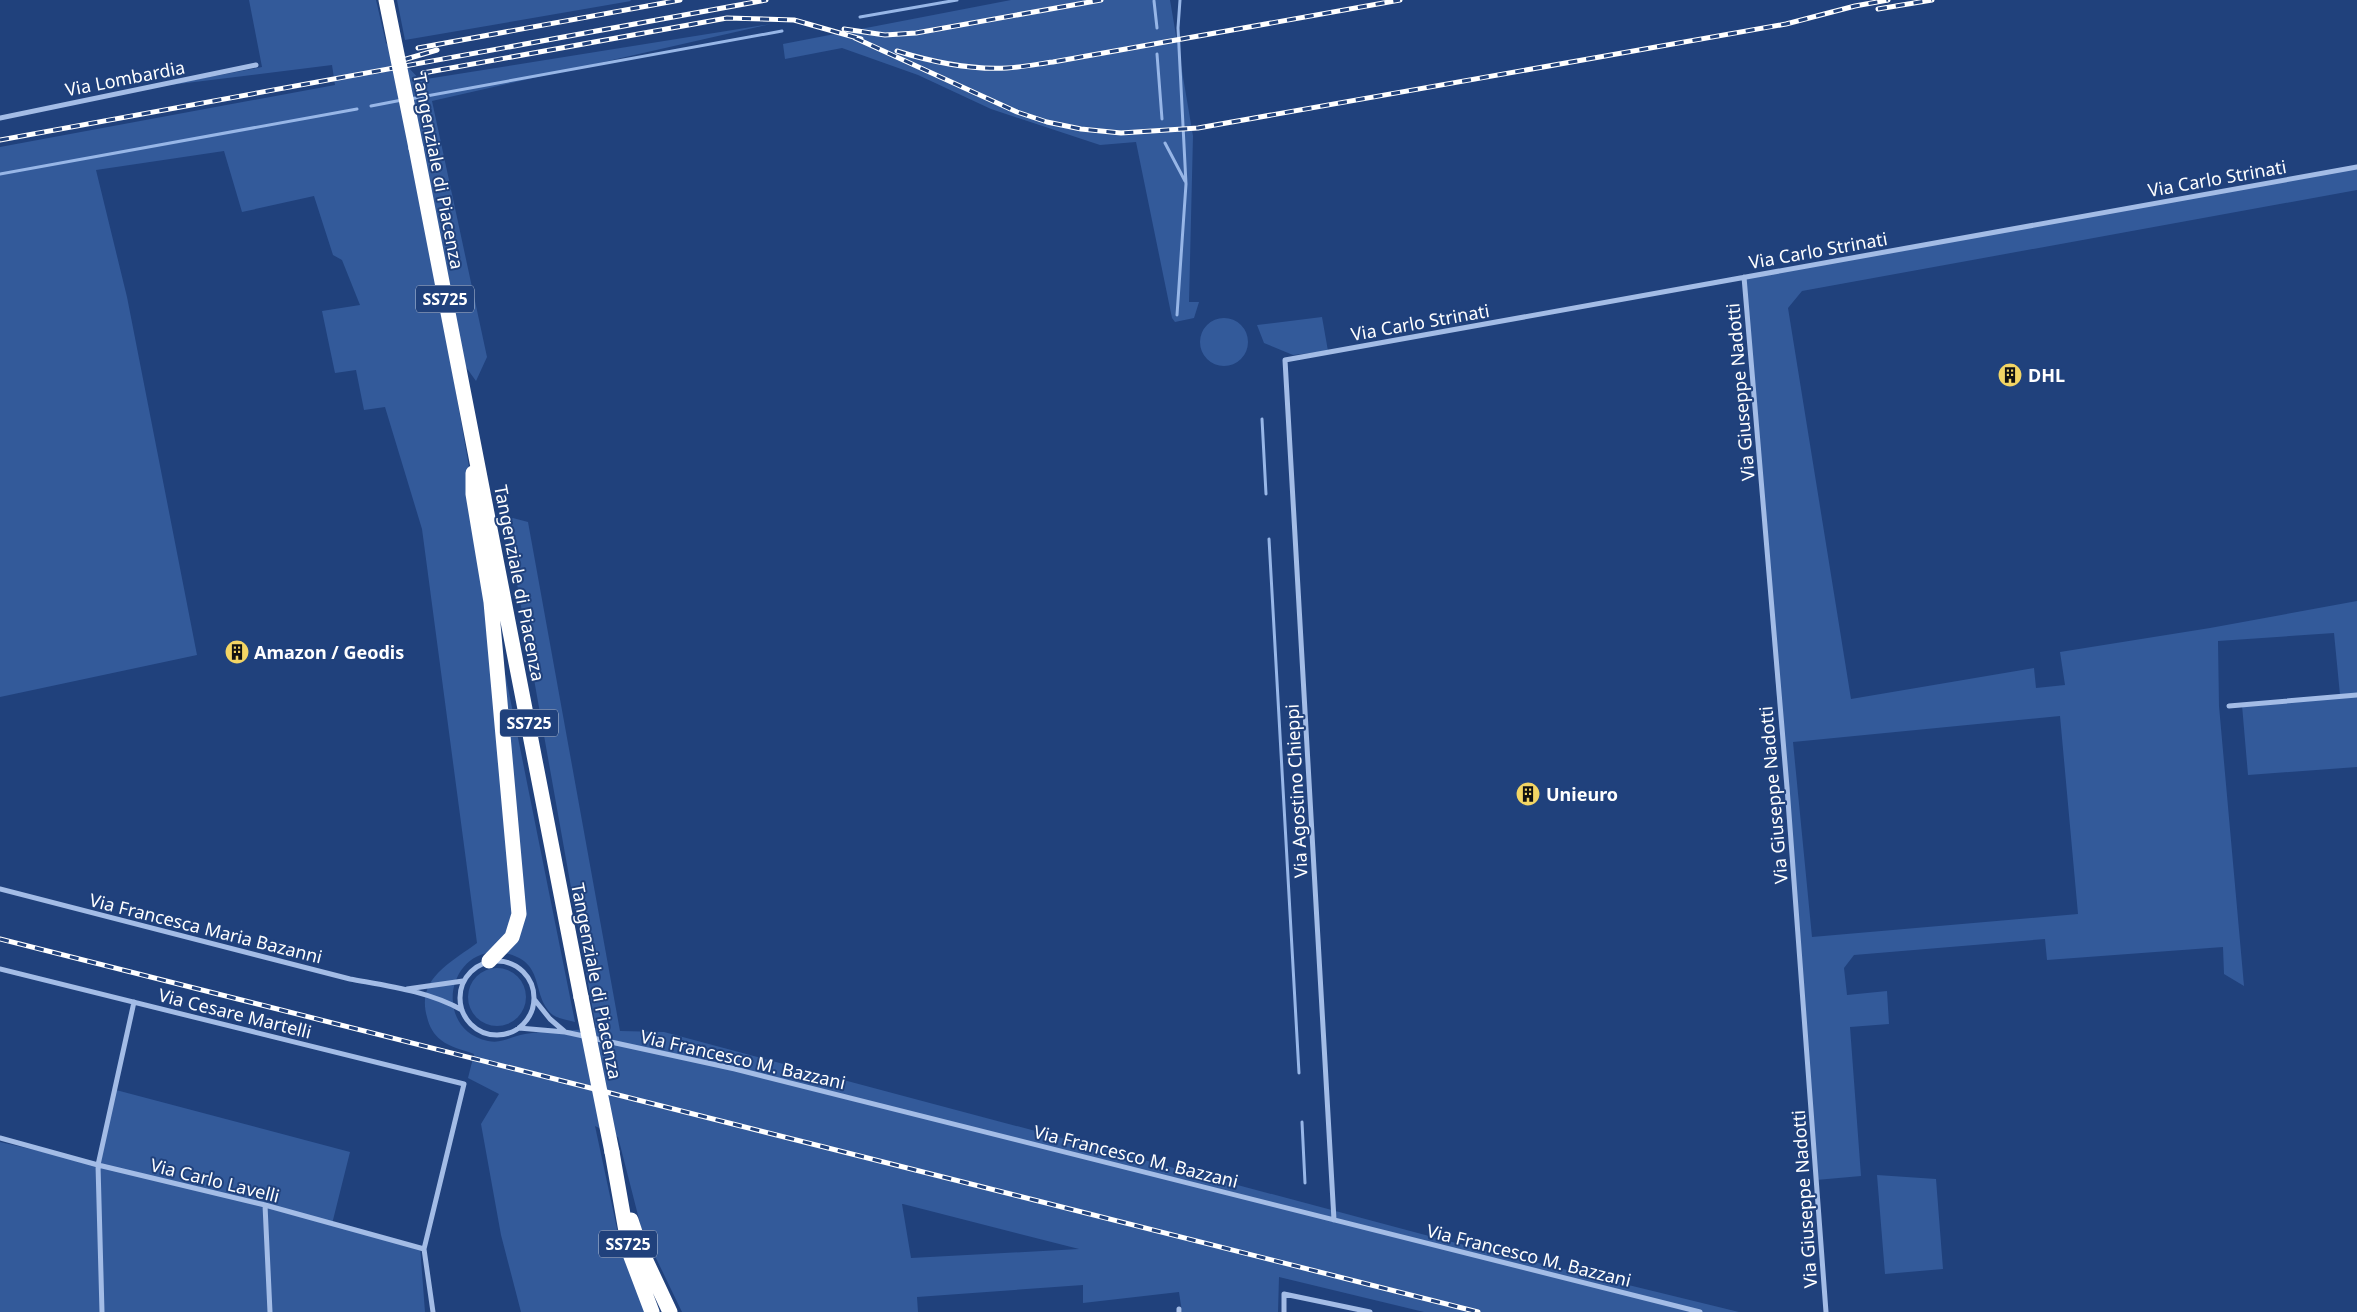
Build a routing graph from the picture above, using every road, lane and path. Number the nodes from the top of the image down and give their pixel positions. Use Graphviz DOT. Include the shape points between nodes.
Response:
graph roads {
  1 [pos="386,0"];
  2 [pos="256,66"];
  3 [pos="0,118"];
  4 [pos="2357,167"];
  5 [pos="1744,277"];
  6 [pos="1285,360"];
  7 [pos="475,450"];
  8 [pos="2357,695"];
  9 [pos="2229,706"];
  10 [pos="0,889"];
  11 [pos="489,961"];
  12 [pos="0,969"];
  13 [pos="463,981"];
  14 [pos="406,989"];
  15 [pos="534,998"];
  16 [pos="134,1002"];
  17 [pos="462,1010"];
  18 [pos="519,1028"];
  19 [pos="565,1032"];
  20 [pos="0,1138"];
  21 [pos="98,1165"];
  22 [pos="616,1174"];
  23 [pos="265,1205"];
  24 [pos="1334,1220"];
  25 [pos="424,1249"];
  26 [pos="651,1311"];
  27 [pos="102,1312"];
  28 [pos="270,1312"];
  29 [pos="432,1312"];
  30 [pos="670,1312"];
  31 [pos="1284,1312"];
  32 [pos="1370,1312"];
  33 [pos="1700,1312"];
  34 [pos="1826,1312"];
  1 -- 7 [label="highway, Tangenziale di Piacenza / SS725, bridge"];
  2 -- 3 [label="street, Via Lombardia"];
  4 -- 5 [label="street, Via Carlo Strinati"];
  5 -- 6 [label="street, Via Carlo Strinati"];
  5 -- 34 [label="street, Via Giuseppe Nadotti"];
  6 -- 24 [label="street, Via Agostino Chieppi"];
  7 -- 11 [label="highway" via="473,494 491,602 518,914 512,937"];
  7 -- 22 [label="highway, Tangenziale di Piacenza / SS725, bridge"];
  8 -- 9 [label="street"];
  10 -- 14 [label="street, Via Francesca Maria Bazanni" via="350,979"];
  11 -- 13 [label="street" via="474,968"];
  11 -- 15 [label="street" via="511,963 521,969 533,987"];
  12 -- 16 [label="street, Via Cesare Martelli"];
  13 -- 14 [label="street"];
  13 -- 17 [label="street" via="460,991"];
  14 -- 17 [label="street"];
  15 -- 18 [label="street" via="532,1010"];
  15 -- 19 [label="street"];
  16 -- 21 [label="street"];
  16 -- 25 [label="street, Via Cesare Martelli" via="464,1084"];
  17 -- 18 [label="street" via="477,1030 487,1034 499,1035"];
  18 -- 19 [label="street, Via Francesco M. Bazzani"];
  19 -- 24 [label="street, Via Francesco M. Bazzani" via="735,1069"];
  20 -- 21 [label="street, Via Carlo Lavelli"];
  21 -- 23 [label="street, Via Carlo Lavelli"];
  21 -- 27 [label="street"];
  22 -- 26 [label="highway, Tangenziale di Piacenza / SS725" via="630,1254"];
  22 -- 30 [label="highway, Tangenziale di Piacenza / SS725" via="641,1250"];
  23 -- 25 [label="street, Via Carlo Lavelli"];
  23 -- 28 [label="street"];
  24 -- 33 [label="street, Via Francesco M. Bazzani"];
  25 -- 29 [label="street"];
  31 -- 32 [label="street" via="1284,1294"];
}
